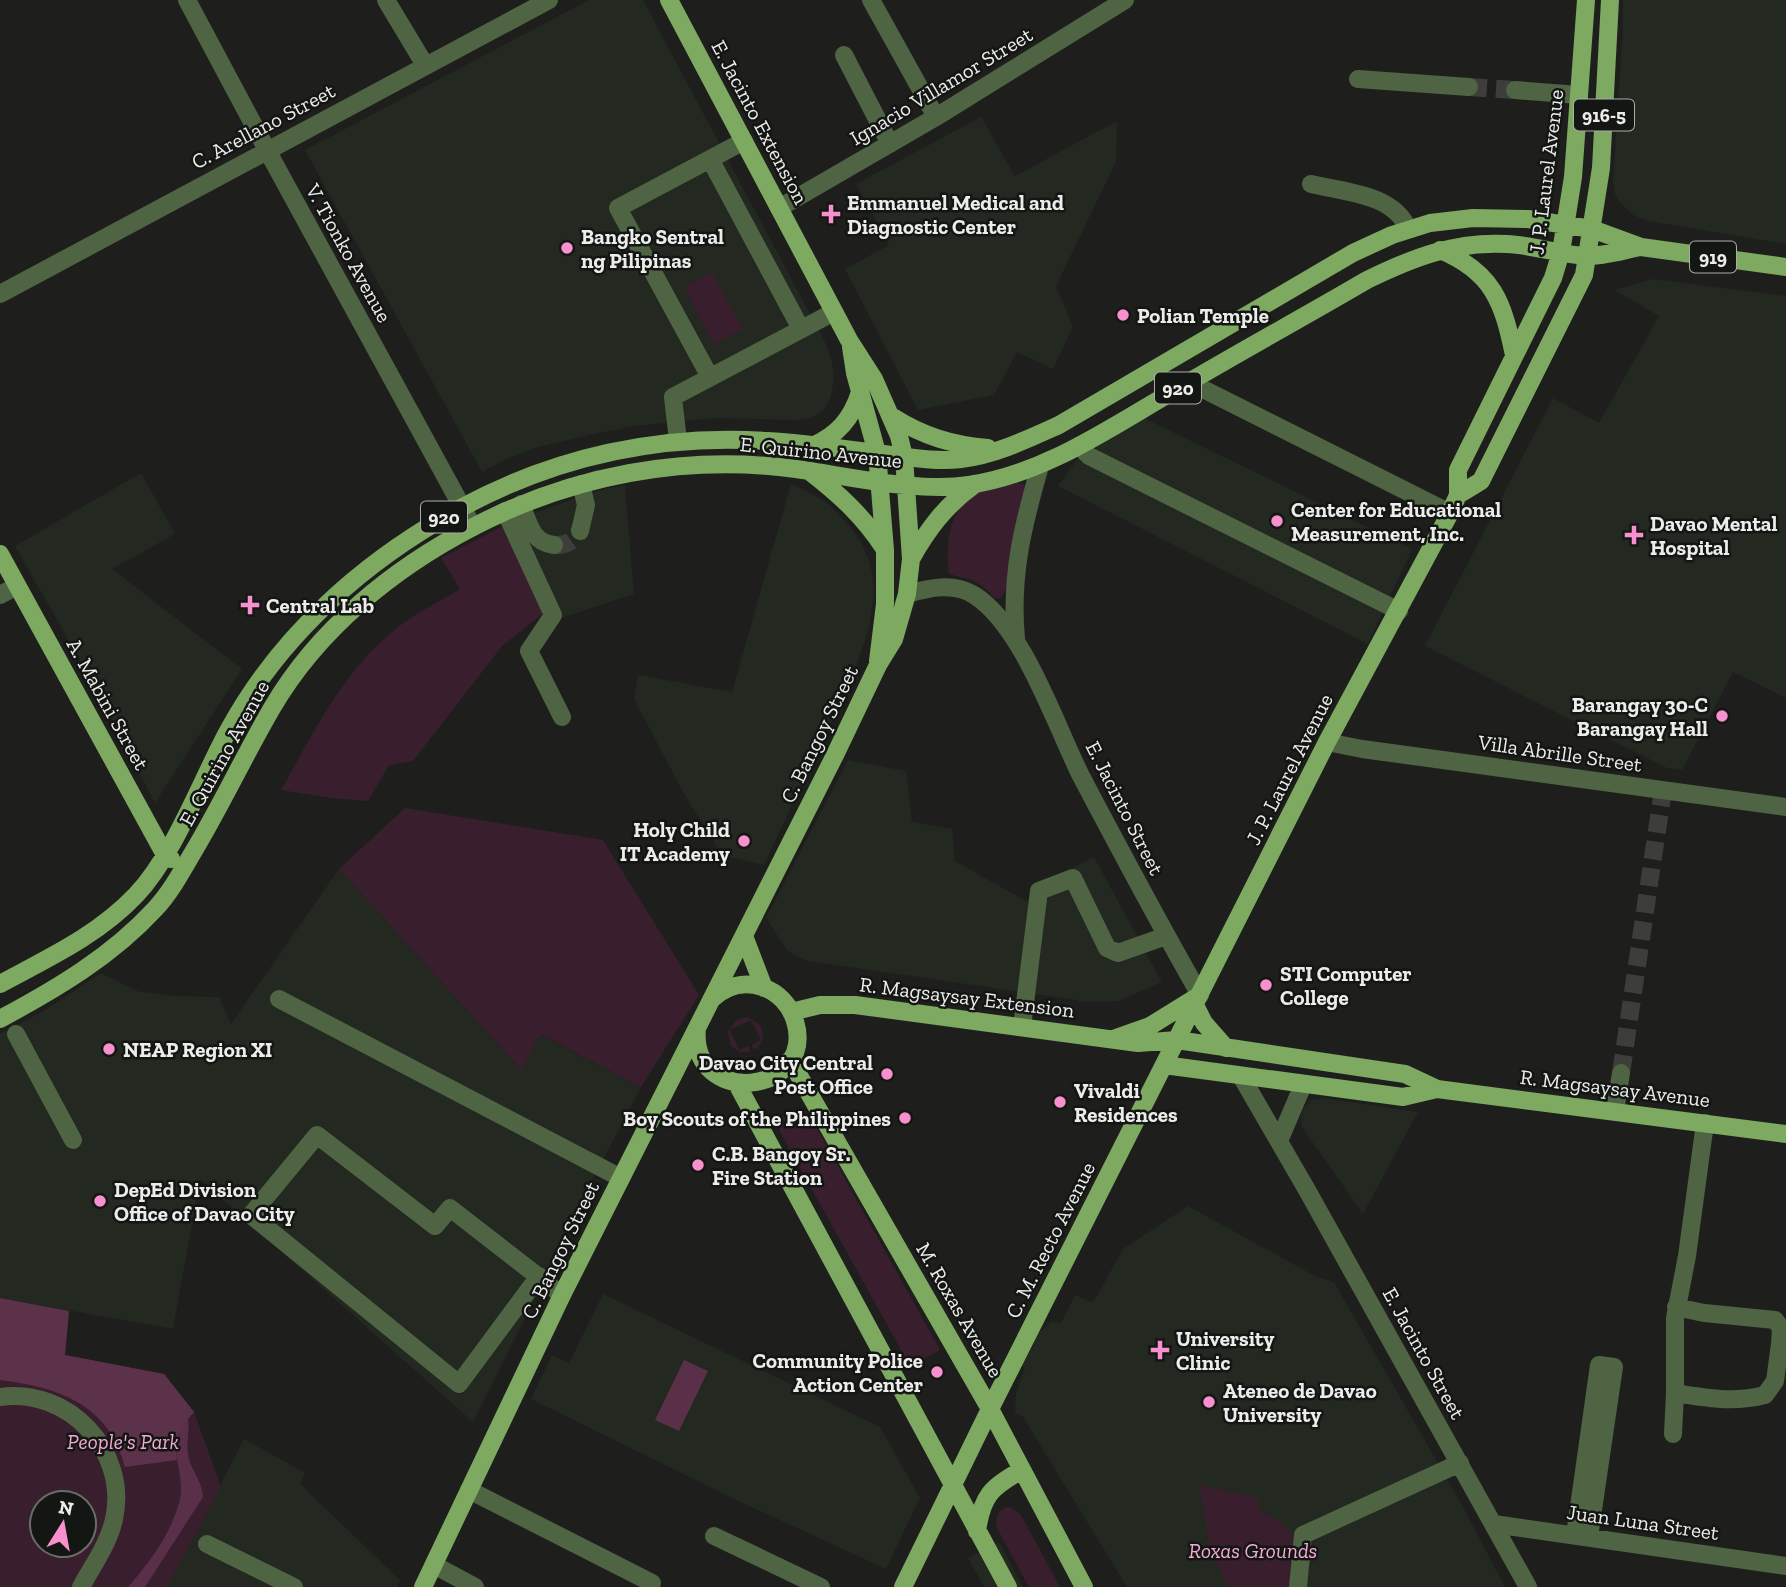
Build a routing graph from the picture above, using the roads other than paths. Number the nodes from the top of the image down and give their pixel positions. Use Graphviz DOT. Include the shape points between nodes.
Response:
graph roads {
  1 [pos="187,0"];
  2 [pos="386,0"];
  3 [pos="669,0"];
  4 [pos="871,0"];
  5 [pos="1125,0"];
  6 [pos="1586,0"];
  7 [pos="1610,0"];
  8 [pos="538,3"];
  9 [pos="844,55"];
  10 [pos="425,65"];
  11 [pos="1358,79"];
  12 [pos="1469,87"];
  13 [pos="1515,90"];
  14 [pos="1579,95"];
  15 [pos="936,117"];
  16 [pos="744,141"];
  17 [pos="890,144"];
  18 [pos="267,150"];
  19 [pos="710,159"];
  20 [pos="1311,184"];
  21 [pos="779,208"];
  22 [pos="1565,225"];
  23 [pos="1408,229"];
  24 [pos="1592,229"];
  25 [pos="1641,247"];
  26 [pos="1440,250"];
  27 [pos="1561,252"];
  28 [pos="1353,253"];
  29 [pos="1588,256"];
  30 [pos="1786,267"];
  31 [pos="1367,280"];
  32 [pos="0,295"];
  33 [pos="834,312"];
  34 [pos="801,329"];
  35 [pos="849,340"];
  36 [pos="1514,355"];
  37 [pos="710,377"];
  38 [pos="1189,382"];
  39 [pos="860,392"];
  40 [pos="892,417"];
  41 [pos="678,441"];
  42 [pos="812,446"];
  43 [pos="1010,446"];
  44 [pos="1079,446"];
  45 [pos="877,453"];
  46 [pos="904,457"];
  47 [pos="1040,466"];
  48 [pos="809,471"];
  49 [pos="879,480"];
  50 [pos="581,484"];
  51 [pos="906,484"];
  52 [pos="975,485"];
  53 [pos="1458,495"];
  54 [pos="463,507"];
  55 [pos="513,508"];
  56 [pos="1450,513"];
  57 [pos="473,527"];
  58 [pos="580,531"];
  59 [pos="554,545"];
  60 [pos="886,551"];
  61 [pos="0,554"];
  62 [pos="912,559"];
  63 [pos="17,586"];
  64 [pos="907,594"];
  65 [pos="0,595"];
  66 [pos="1399,611"];
  67 [pos="1016,639"];
  68 [pos="878,665"];
  69 [pos="562,717"];
  70 [pos="1327,742"];
  71 [pos="1786,807"];
  72 [pos="165,855"];
  73 [pos="184,869"];
  74 [pos="744,936"];
  75 [pos="1166,936"];
  76 [pos="0,984"];
  77 [pos="764,988"];
  78 [pos="279,999"];
  79 [pos="712,999"];
  80 [pos="1197,1000"];
  81 [pos="791,1012"];
  82 [pos="0,1019"];
  83 [pos="1023,1027"];
  84 [pos="697,1028"];
  85 [pos="16,1034"];
  86 [pos="1110,1039"];
  87 [pos="1177,1040"];
  88 [pos="1138,1043"];
  89 [pos="1226,1048"];
  90 [pos="790,1060"];
  91 [pos="1164,1065"];
  92 [pos="1621,1073"];
  93 [pos="1241,1076"];
  94 [pos="737,1084"];
  95 [pos="1303,1085"];
  96 [pos="1437,1089"];
  97 [pos="1615,1111"];
  98 [pos="1705,1123"];
  99 [pos="1786,1134"];
  100 [pos="73,1140"];
  101 [pos="1279,1141"];
  102 [pos="621,1178"];
  103 [pos="539,1276"];
  104 [pos="562,1295"];
  105 [pos="1676,1307"];
  106 [pos="1675,1393"];
  107 [pos="0,1396"];
  108 [pos="990,1409"];
  109 [pos="1673,1434"];
  110 [pos="1460,1463"];
  111 [pos="1022,1470"];
  112 [pos="953,1485"];
  113 [pos="469,1490"];
  114 [pos="1494,1524"];
  115 [pos="977,1531"];
  116 [pos="714,1536"];
  117 [pos="1582,1536"];
  118 [pos="207,1544"];
  119 [pos="434,1564"];
  120 [pos="1786,1566"];
  121 [pos="652,1583"];
  122 [pos="82,1587"];
  123 [pos="294,1587"];
  124 [pos="423,1587"];
  125 [pos="475,1587"];
  126 [pos="821,1587"];
  127 [pos="903,1587"];
  128 [pos="1008,1587"];
  129 [pos="1084,1587"];
  130 [pos="1298,1587"];
  131 [pos="1528,1587"];
  1 -- 18 [label="street, V. Tionko Avenue"];
  2 -- 10 [label="street"];
  3 -- 16 [label="main road, E. Jacinto Extension"];
  4 -- 15 [label="street"];
  5 -- 15 [label="street, Ignacio Villamor Street"];
  6 -- 14 [label="main road, J. P. Laurel Avenue / 916-5"];
  7 -- 24 [label="main road, J. P. Laurel Avenue / 916-5" via="1601,168"];
  8 -- 10 [label="street, C. Arellano Street"];
  9 -- 17 [label="street"];
  10 -- 18 [label="street, C. Arellano Street"];
  11 -- 12 [label="street"];
  13 -- 14 [label="street"];
  14 -- 22 [label="main road, J. P. Laurel Avenue / 916-5"];
  15 -- 17 [label="street, Ignacio Villamor Street"];
  16 -- 19 [label="street"];
  16 -- 21 [label="main road, E. Jacinto Extension"];
  17 -- 21 [label="street, Ignacio Villamor Street"];
  18 -- 32 [label="street, C. Arellano Street"];
  18 -- 54 [label="street, V. Tionko Avenue"];
  19 -- 34 [label="street"];
  19 -- 37 [label="street" via="618,208"];
  20 -- 23 [label="street" via="1389,205"];
  21 -- 33 [label="main road, E. Jacinto Extension"];
  22 -- 23 [label="main road, E. Quirino Avenue / 920" via="1482,217"];
  22 -- 24 [label="main road, 919"];
  22 -- 27 [label="main road, J. P. Laurel Avenue / 916-5"];
  23 -- 28 [label="main road, E. Quirino Avenue / 920"];
  24 -- 25 [label="main road, 919"];
  24 -- 29 [label="main road, J. P. Laurel Avenue / 916-5"];
  25 -- 29 [label="main road, 919"];
  25 -- 30 [label="main road, 919"];
  26 -- 27 [label="main road, E. Quirino Avenue / 920" via="1506,244"];
  26 -- 31 [label="main road, E. Quirino Avenue / 920"];
  26 -- 36 [label="main road" via="1466,263 1493,289 1504,312"];
  27 -- 29 [label="main road, 919"];
  27 -- 36 [label="main road, J. P. Laurel Avenue / 916-5" via="1550,285"];
  28 -- 31 [label="main road"];
  28 -- 43 [label="main road, E. Quirino Avenue / 920" via="1059,425"];
  29 -- 53 [label="main road, J. P. Laurel Avenue / 916-5" via="1578,289 1481,481"];
  31 -- 38 [label="main road, E. Quirino Avenue / 920"];
  33 -- 34 [label="street"];
  33 -- 35 [label="main road, E. Jacinto Extension"];
  34 -- 37 [label="street"];
  35 -- 39 [label="main road, E. Jacinto Extension"];
  35 -- 40 [label="main road, E. Jacinto Extension"];
  36 -- 53 [label="main road, J. P. Laurel Avenue / 916-5" via="1458,470"];
  37 -- 41 [label="street" via="673,397"];
  38 -- 44 [label="main road, E. Quirino Avenue / 920"];
  38 -- 56 [label="street"];
  39 -- 42 [label="main road" via="844,425"];
  39 -- 45 [label="main road, E. Jacinto Extension"];
  40 -- 43 [label="main road" via="948,442"];
  40 -- 46 [label="main road, E. Jacinto Extension"];
  41 -- 42 [label="main road, E. Quirino Avenue / 920"];
  41 -- 54 [label="main road, E. Quirino Avenue / 920" via="566,463"];
  42 -- 45 [label="main road, E. Quirino Avenue / 920"];
  43 -- 46 [label="main road, E. Quirino Avenue / 920" via="963,459"];
  44 -- 47 [label="main road, E. Quirino Avenue / 920"];
  44 -- 66 [label="street" via="1089,456"];
  45 -- 46 [label="main road, E. Quirino Avenue / 920"];
  45 -- 49 [label="main road, E. Jacinto Extension"];
  46 -- 51 [label="main road, E. Jacinto Extension"];
  47 -- 52 [label="main road, E. Quirino Avenue / 920"];
  47 -- 67 [label="street, E. Jacinto Street" via="1016,567"];
  48 -- 49 [label="main road, E. Quirino Avenue / 920"];
  48 -- 50 [label="main road, E. Quirino Avenue / 920" via="675,466"];
  48 -- 60 [label="main road" via="855,510"];
  49 -- 51 [label="main road, E. Quirino Avenue / 920"];
  49 -- 60 [label="main road, C. Bangoy Street"];
  50 -- 55 [label="main road, E. Quirino Avenue / 920"];
  50 -- 58 [label="street" via="586,505"];
  51 -- 52 [label="main road, E. Quirino Avenue / 920"];
  51 -- 62 [label="main road, C. Bangoy Street"];
  52 -- 62 [label="main road" via="945,508"];
  53 -- 56 [label="main road, J. P. Laurel Avenue / 916-5"];
  54 -- 57 [label="street, V. Tionko Avenue"];
  54 -- 72 [label="main road, E. Quirino Avenue / 920" via="418,532 369,568 320,609 283,650 229,730"];
  55 -- 57 [label="main road, E. Quirino Avenue / 920"];
  55 -- 59 [label="street" via="535,537"];
  55 -- 69 [label="street" via="553,615 529,651"];
  56 -- 66 [label="main road, J. P. Laurel Avenue / 916-5"];
  57 -- 73 [label="main road, E. Quirino Avenue / 920" via="387,580 341,621 306,661 274,704"];
  60 -- 68 [label="main road, C. Bangoy Street"];
  61 -- 63 [label="main road, A. Mabini Street"];
  62 -- 64 [label="main road, C. Bangoy Street"];
  63 -- 65 [label="street"];
  63 -- 72 [label="main road, A. Mabini Street"];
  64 -- 67 [label="street, E. Jacinto Street" via="957,588 988,607"];
  64 -- 68 [label="main road, C. Bangoy Street" via="894,639"];
  66 -- 70 [label="main road, J. P. Laurel Avenue / 916-5"];
  67 -- 75 [label="street, E. Jacinto Street"];
  68 -- 74 [label="main road, C. Bangoy Street"];
  70 -- 71 [label="street, Villa Abrille Street"];
  70 -- 80 [label="main road, J. P. Laurel Avenue / 916-5"];
  72 -- 73 [label="main road, A. Mabini Street"];
  72 -- 76 [label="main road, E. Quirino Avenue / 920" via="137,894 102,925"];
  73 -- 82 [label="main road, E. Quirino Avenue / 920" via="156,908 118,946"];
  74 -- 77 [label="main road"];
  74 -- 79 [label="main road, C. Bangoy Street"];
  75 -- 80 [label="street, E. Jacinto Street"];
  75 -- 83 [label="street" via="1118,953 1107,948 1073,878 1039,891"];
  77 -- 79 [label="main road" via="736,986"];
  77 -- 81 [label="main road"];
  78 -- 102 [label="street"];
  79 -- 84 [label="main road, C. Bangoy Street"];
  80 -- 86 [label="main road" via="1150,1026"];
  80 -- 87 [label="main road, J. P. Laurel Avenue / 916-5"];
  80 -- 89 [label="main road" via="1204,1023"];
  81 -- 83 [label="main road, R. Magsaysay Extension" via="855,1004"];
  81 -- 90 [label="main road" via="797,1036"];
  83 -- 86 [label="main road, R. Magsaysay Extension"];
  84 -- 94 [label="main road" via="704,1062 718,1076"];
  84 -- 102 [label="main road, C. Bangoy Street"];
  85 -- 100 [label="street"];
  86 -- 88 [label="main road, R. Magsaysay Extension"];
  87 -- 88 [label="main road, R. Magsaysay Extension"];
  87 -- 89 [label="main road, R. Magsaysay Avenue"];
  87 -- 91 [label="main road, J. P. Laurel Avenue / 916-5"];
  88 -- 91 [label="main road"];
  89 -- 96 [label="main road, R. Magsaysay Avenue" via="1405,1074"];
  90 -- 94 [label="main road" via="766,1080"];
  90 -- 108 [label="main road, M. Roxas Avenue"];
  91 -- 93 [label="main road, R. Magsaysay Avenue"];
  91 -- 108 [label="main road, C. M. Recto Avenue / 916-5"];
  92 -- 97 [label="street"];
  93 -- 95 [label="main road, R. Magsaysay Avenue"];
  93 -- 101 [label="street, E. Jacinto Street"];
  94 -- 112 [label="main road"];
  95 -- 96 [label="main road, R. Magsaysay Avenue" via="1403,1097"];
  95 -- 101 [label="street"];
  96 -- 97 [label="main road, R. Magsaysay Avenue"];
  97 -- 98 [label="main road, R. Magsaysay Avenue"];
  98 -- 99 [label="main road, R. Magsaysay Avenue"];
  98 -- 105 [label="street"];
  101 -- 110 [label="street, E. Jacinto Street"];
  102 -- 104 [label="main road, C. Bangoy Street"];
  103 -- 103 [label="street" via="450,1208 435,1226 317,1135 251,1215 459,1384"];
  103 -- 104 [label="street"];
  104 -- 113 [label="main road, C. Bangoy Street"];
  105 -- 106 [label="street"];
  105 -- 106 [label="street" via="1775,1320 1781,1328 1774,1381 1765,1395 1720,1400"];
  106 -- 109 [label="street"];
  107 -- 122 [label="street" via="26,1396 62,1407 92,1431 111,1463 114,1519"];
  108 -- 111 [label="main road, M. Roxas Avenue"];
  108 -- 112 [label="main road, C. M. Recto Avenue / 916-5"];
  110 -- 114 [label="street, E. Jacinto Street"];
  110 -- 130 [label="street" via="1303,1535"];
  111 -- 115 [label="main road" via="989,1494"];
  111 -- 129 [label="main road, M. Roxas Avenue"];
  112 -- 115 [label="main road"];
  112 -- 127 [label="main road, C. M. Recto Avenue / 916-5"];
  113 -- 119 [label="main road, C. Bangoy Street"];
  113 -- 121 [label="street"];
  114 -- 117 [label="street, Juan Luna Street"];
  114 -- 131 [label="street, E. Jacinto Street"];
  115 -- 128 [label="main road"];
  116 -- 126 [label="street"];
  117 -- 117 [label="street" via="1614,1367 1599,1365"];
  117 -- 120 [label="street, Juan Luna Street"];
  118 -- 123 [label="street"];
  119 -- 124 [label="main road, C. Bangoy Street"];
  119 -- 125 [label="street"];
}
